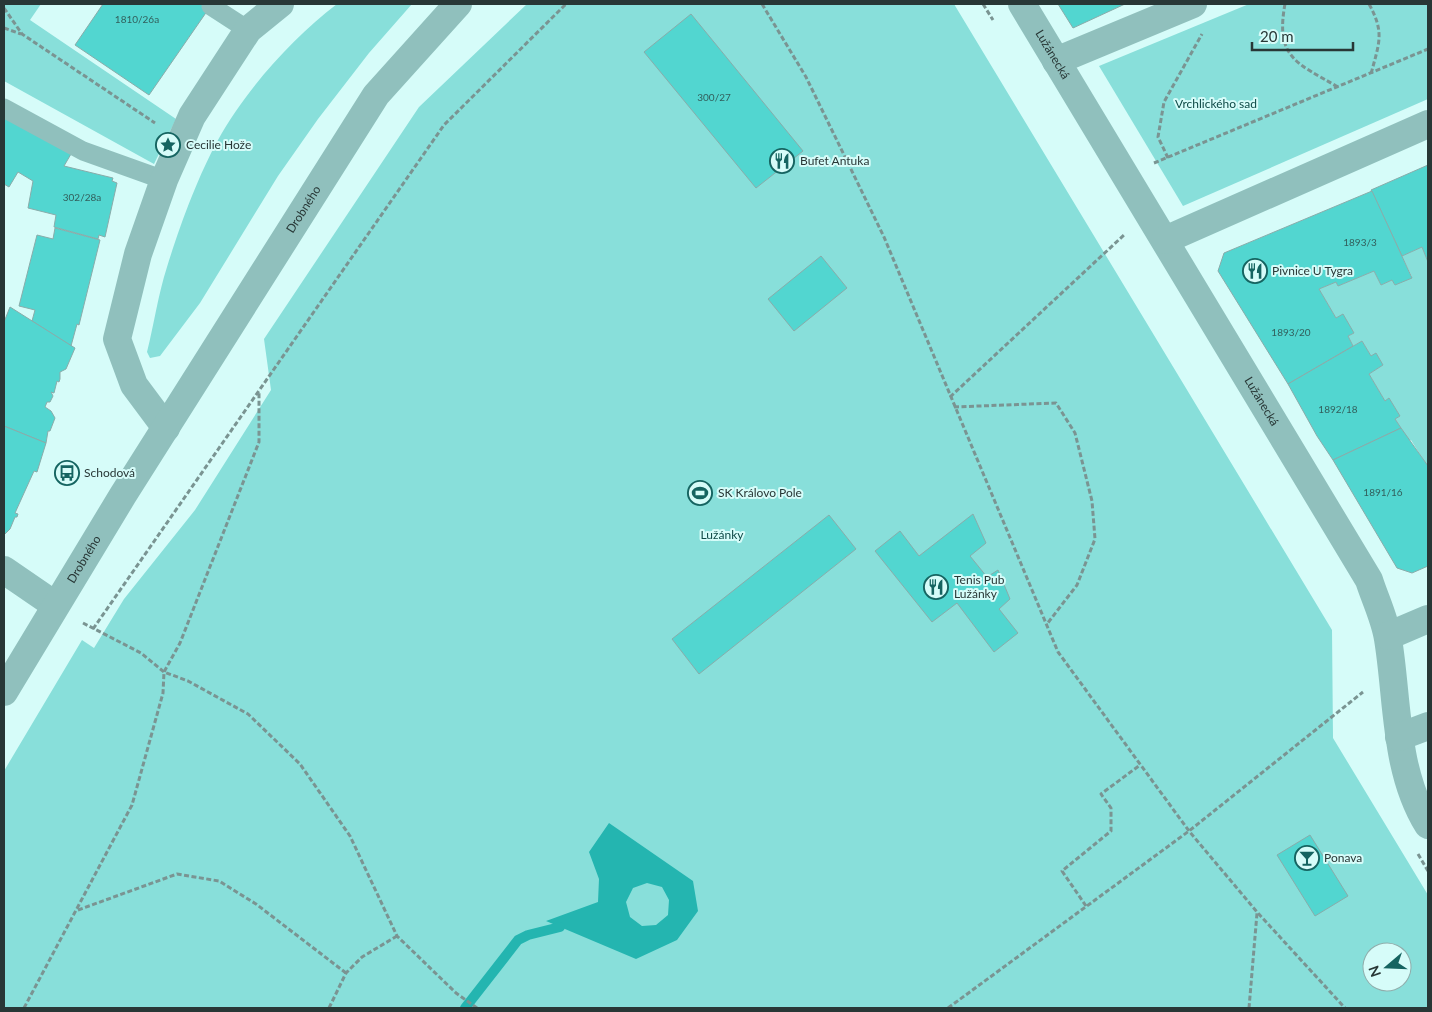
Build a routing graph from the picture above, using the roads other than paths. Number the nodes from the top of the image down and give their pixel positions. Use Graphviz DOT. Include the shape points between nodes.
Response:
graph roads {
  1 [pos="280,4"];
  2 [pos="458,4"];
  3 [pos="1022,4"];
  4 [pos="1193,4"];
  5 [pos="211,6"];
  6 [pos="248,30"];
  7 [pos="1056,61"];
  8 [pos="4,108"];
  9 [pos="1428,124"];
  10 [pos="164,180"];
  11 [pos="1165,240"];
  12 [pos="166,428"];
  13 [pos="4,570"];
  14 [pos="55,605"];
  15 [pos="1428,619"];
  16 [pos="1388,636"];
  17 [pos="4,692"];
  18 [pos="1428,726"];
  19 [pos="1399,737"];
  20 [pos="1421,835"];
  1 -- 6 [label="street"];
  2 -- 12 [label="street, Drobného" via="376,95"];
  3 -- 7 [label="street, Lužánecká"];
  4 -- 7 [label="street"];
  5 -- 6 [label="lane"];
  6 -- 10 [label="street" via="192,116"];
  7 -- 11 [label="street, Lužánecká"];
  8 -- 10 [label="lane" via="83,151"];
  9 -- 11 [label="street"];
  10 -- 12 [label="street" via="138,254 117,339 134,385"];
  11 -- 16 [label="street, Lužánecká" via="1369,580"];
  12 -- 14 [label="street, Drobného"];
  13 -- 14 [label="street"];
  14 -- 17 [label="street, Drobného"];
  15 -- 16 [label="street"];
  16 -- 19 [label="street, Lužánecká"];
  18 -- 19 [label="street"];
  19 -- 20 [label="street, Lužánecká"];
}
